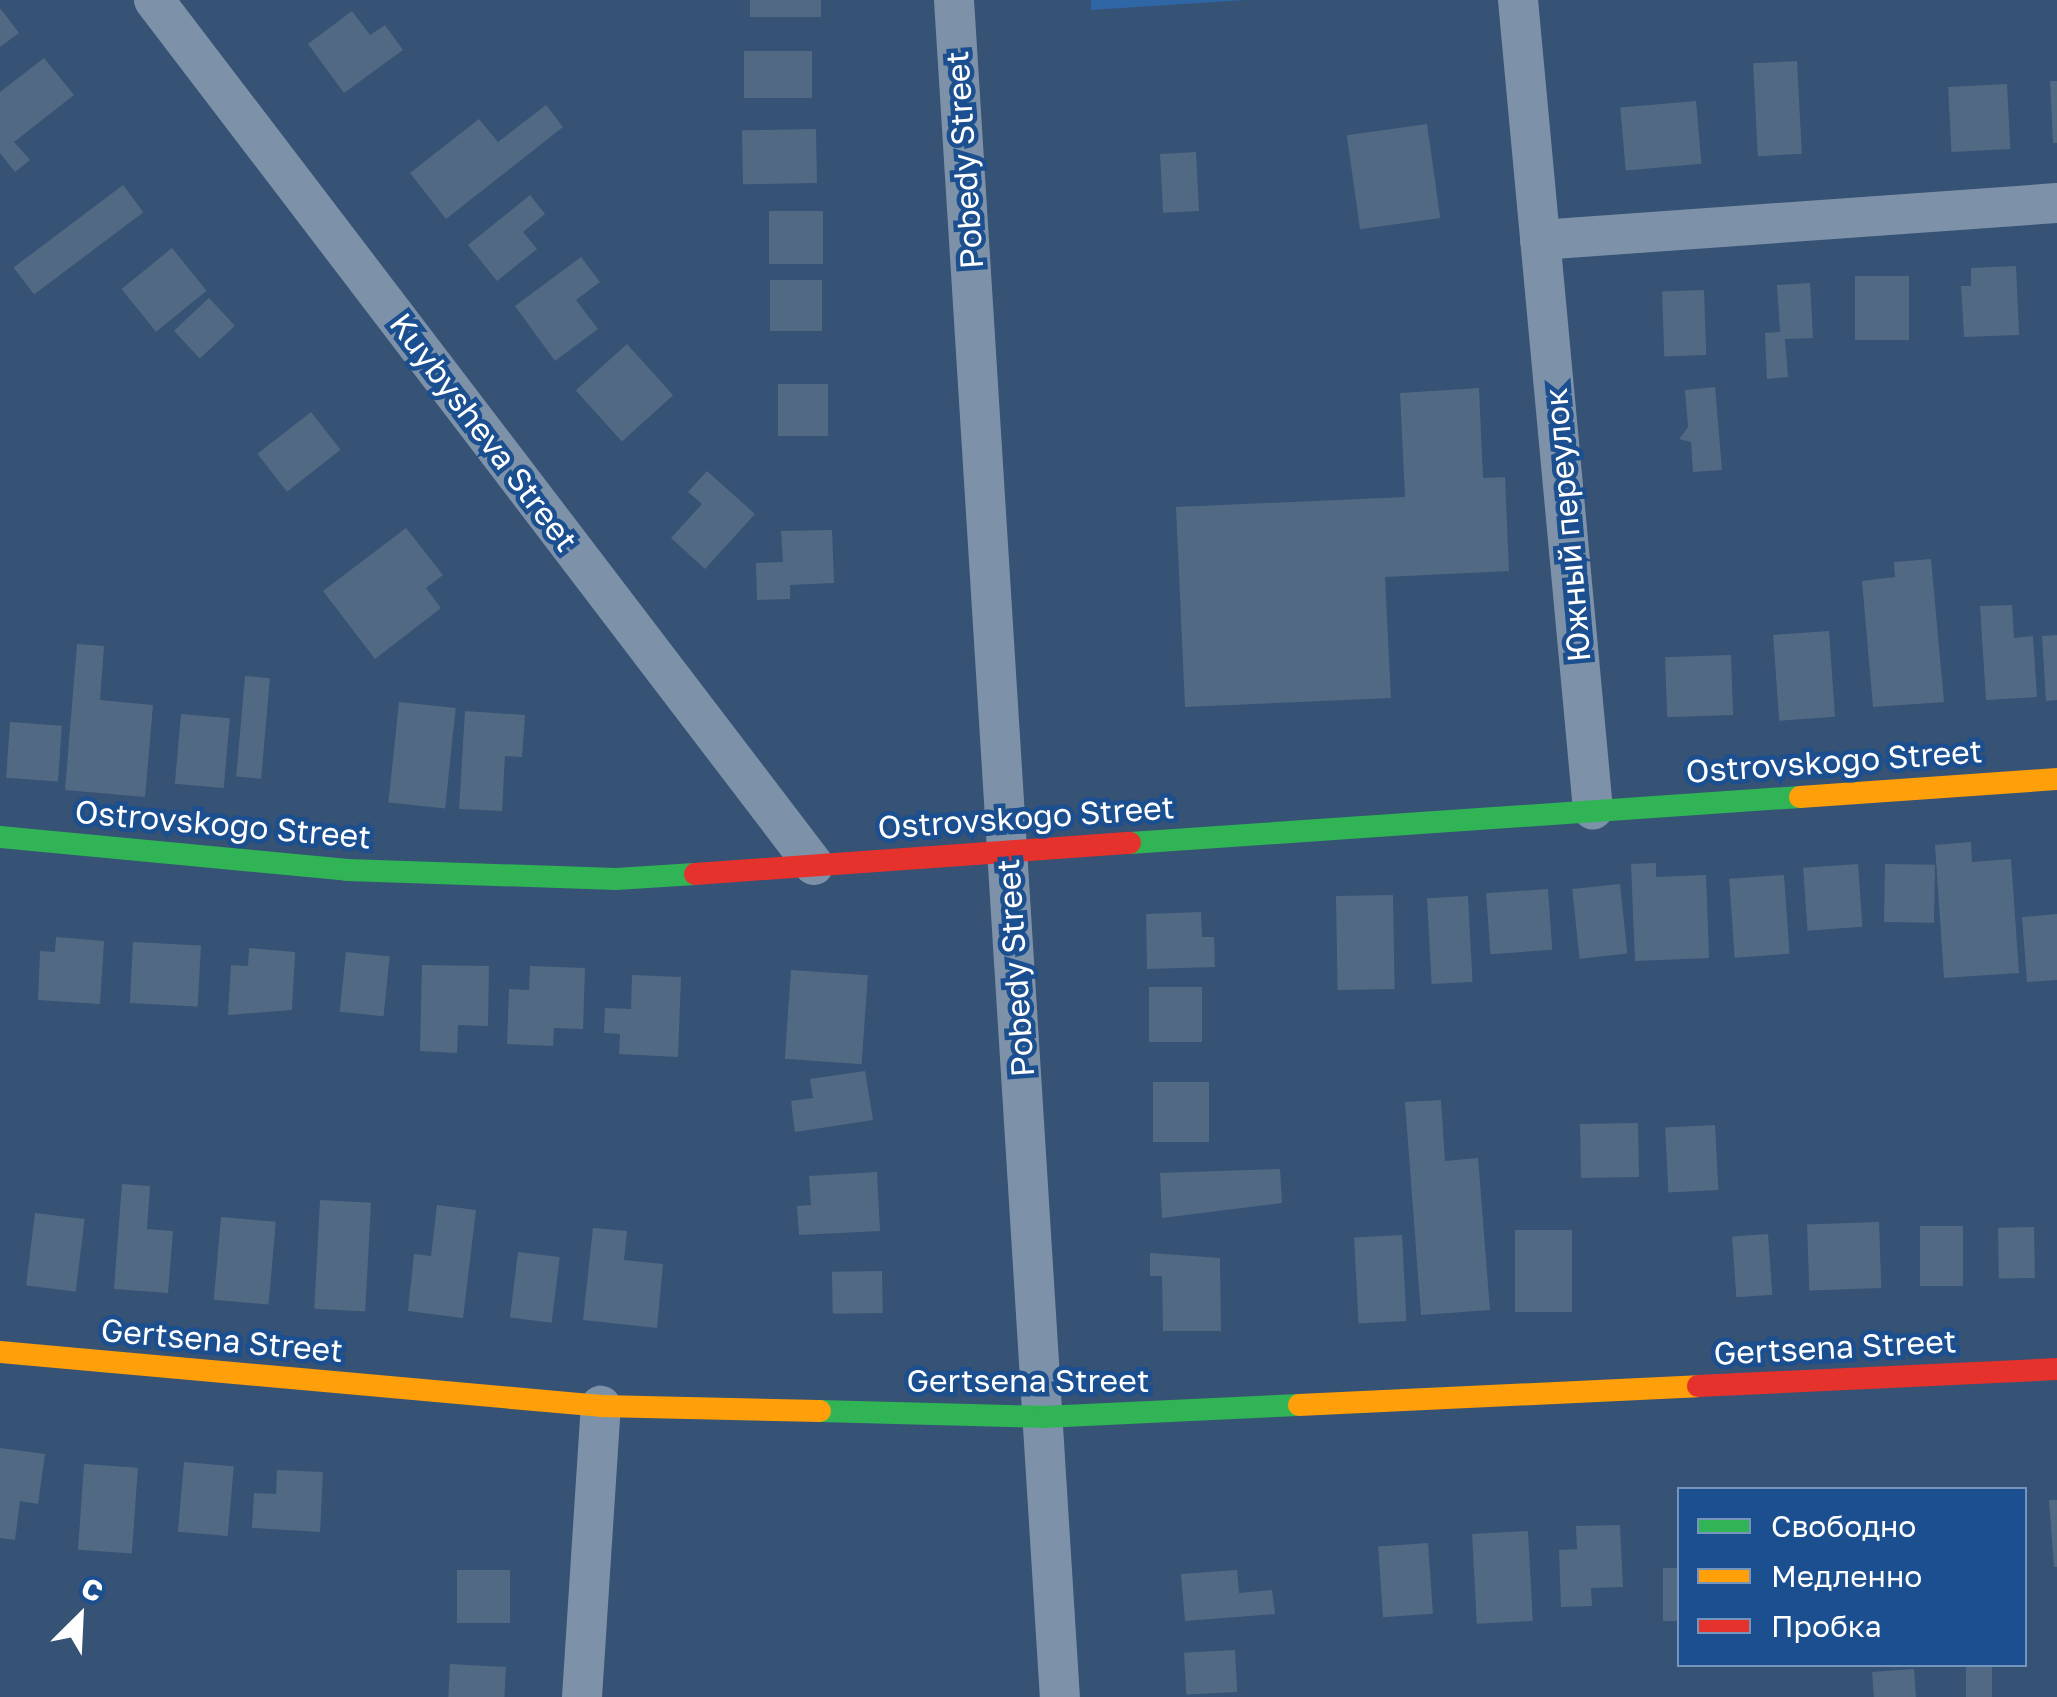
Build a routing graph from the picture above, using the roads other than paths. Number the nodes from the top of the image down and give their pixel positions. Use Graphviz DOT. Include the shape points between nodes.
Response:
graph roads {
  1 [pos="154,0"];
  2 [pos="954,0"];
  3 [pos="1518,0"];
  4 [pos="2057,203"];
  5 [pos="1540,240"];
  6 [pos="2057,779"];
  7 [pos="1593,810"];
  8 [pos="0,837"];
  9 [pos="1007,850"];
  10 [pos="814,865"];
  11 [pos="0,1352"];
  12 [pos="2057,1369"];
  13 [pos="601,1406"];
  14 [pos="1043,1418"];
  15 [pos="582,1697"];
  16 [pos="1060,1697"];
  1 -- 10 [label="street, Kuybysheva Street"];
  2 -- 9 [label="street, Pobedy Street"];
  3 -- 5 [label="street, Южный переулок"];
  4 -- 5 [label="street"];
  5 -- 7 [label="street, Южный переулок"];
  6 -- 7 [label="main road, Ostrovskogo Street"];
  7 -- 9 [label="main road, Ostrovskogo Street"];
  8 -- 10 [label="main road, Ostrovskogo Street" via="385,871 616,879"];
  9 -- 10 [label="main road, Ostrovskogo Street"];
  9 -- 14 [label="street, Pobedy Street"];
  11 -- 13 [label="main road, Gertsena Street"];
  12 -- 14 [label="main road, Gertsena Street"];
  13 -- 14 [label="main road, Gertsena Street"];
  13 -- 15 [label="street"];
  14 -- 16 [label="street, Pobedy Street"];
}
